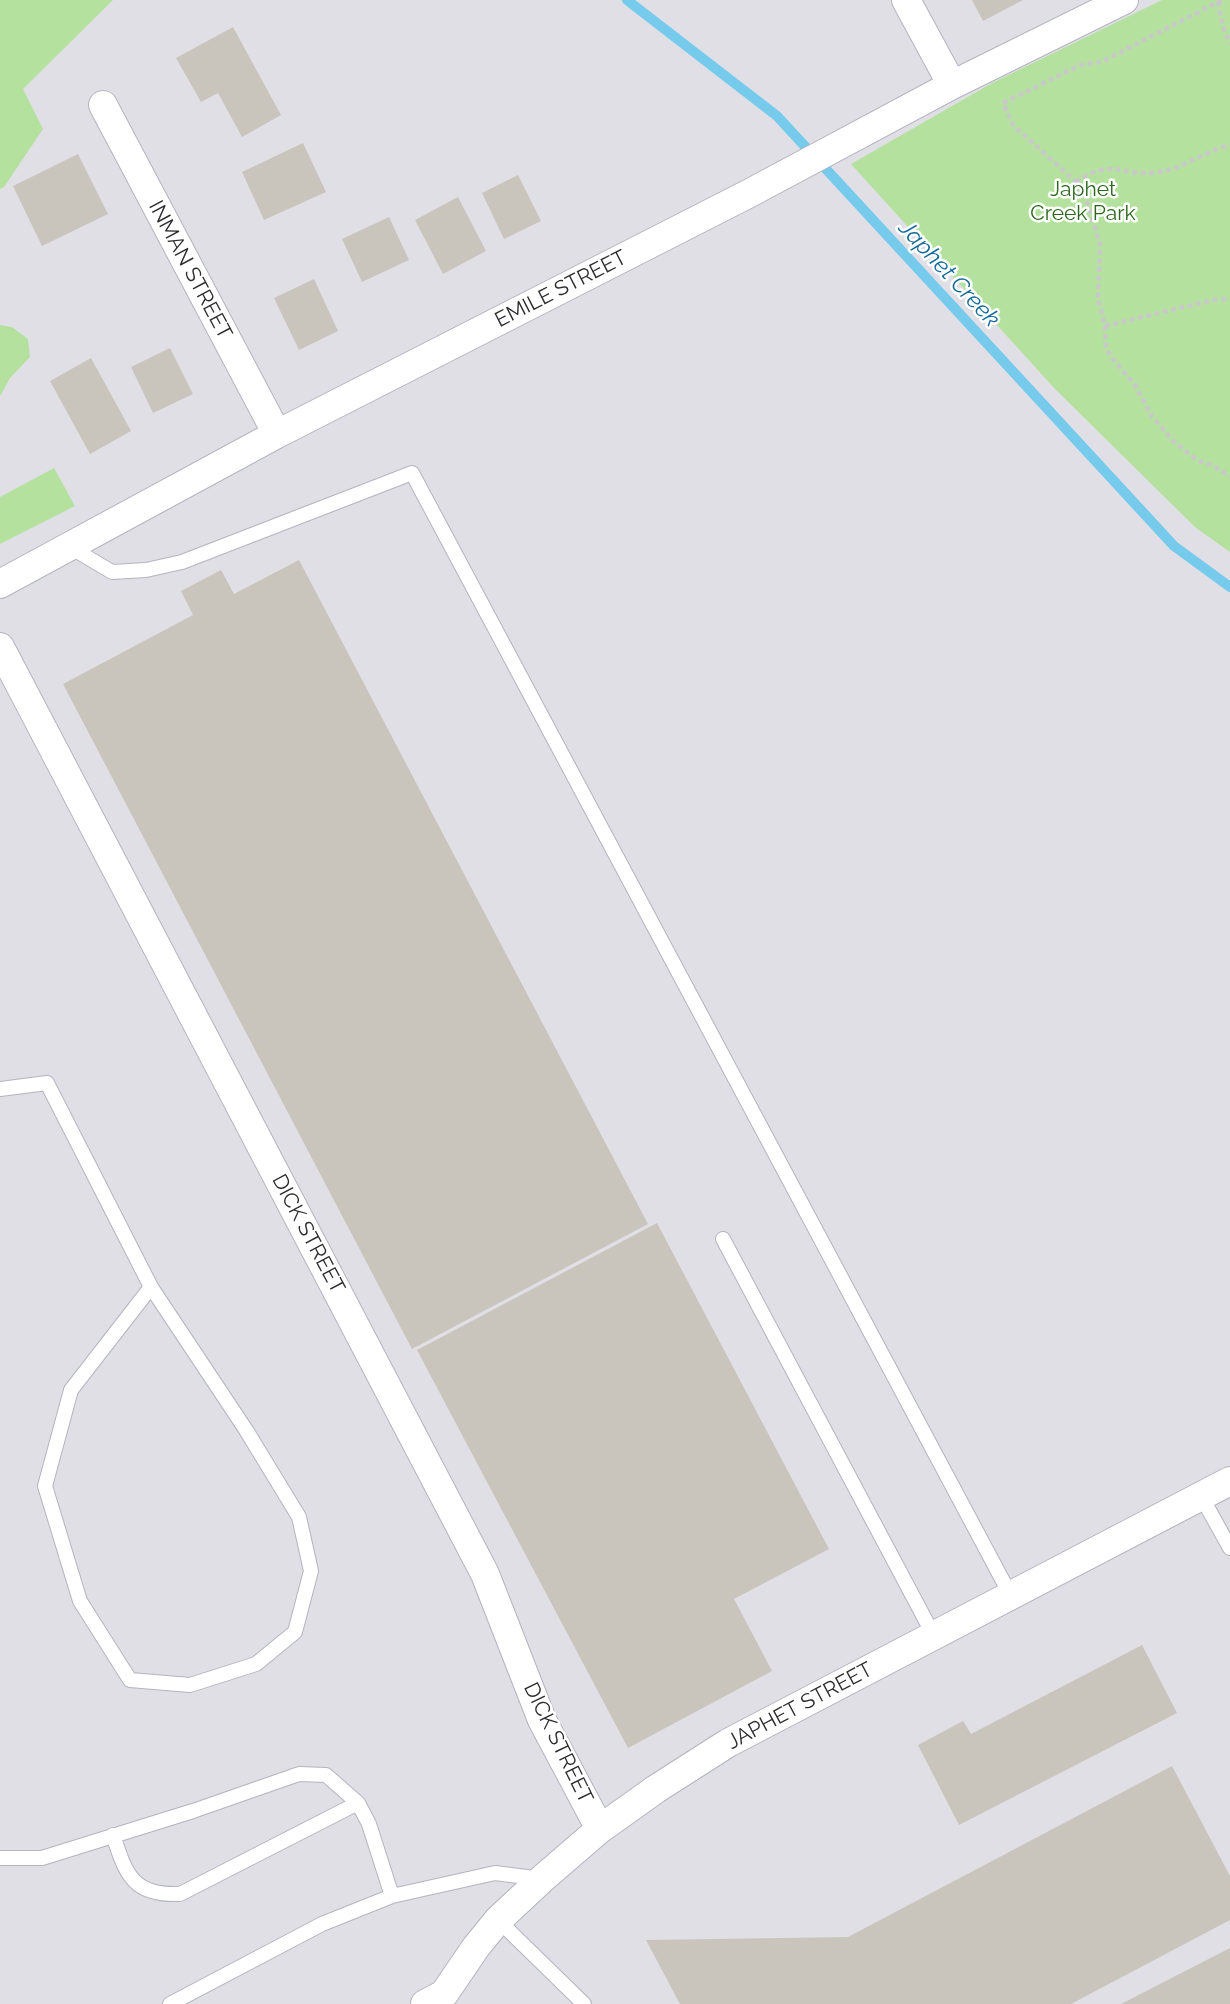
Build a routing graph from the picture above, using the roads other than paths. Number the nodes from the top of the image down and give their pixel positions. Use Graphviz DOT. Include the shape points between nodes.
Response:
graph roads {
  1 [pos="906,0"];
  2 [pos="1124,0"];
  3 [pos="952,85"];
  4 [pos="103,105"];
  5 [pos="277,434"];
  6 [pos="69,547"];
  7 [pos="0,584"];
  8 [pos="0,647"];
  9 [pos="0,1089"];
  10 [pos="723,1239"];
  11 [pos="151,1287"];
  12 [pos="1230,1481"];
  13 [pos="1201,1496"];
  14 [pos="1230,1548"];
  15 [pos="1011,1596"];
  16 [pos="934,1636"];
  17 [pos="358,1803"];
  18 [pos="600,1829"];
  19 [pos="113,1835"];
  20 [pos="0,1858"];
  21 [pos="542,1879"];
  22 [pos="392,1896"];
  23 [pos="498,1920"];
  24 [pos="170,2004"];
  25 [pos="425,2004"];
  26 [pos="584,2004"];
  1 -- 3 [label="street"];
  2 -- 3 [label="street, EMILE STREET"];
  3 -- 5 [label="street, EMILE STREET"];
  4 -- 5 [label="street, INMAN STREET"];
  5 -- 6 [label="street, EMILE STREET"];
  6 -- 7 [label="street, EMILE STREET"];
  6 -- 15 [label="lane" via="112,572 146,570 182,562 412,473"];
  8 -- 18 [label="street, DICK STREET" via="485,1574 542,1720"];
  9 -- 11 [label="lane" via="47,1083"];
  10 -- 16 [label="lane"];
  11 -- 11 [label="lane" via="71,1390 45,1486 80,1601 130,1680 190,1685 256,1664 295,1632 311,1571 299,1517"];
  12 -- 13 [label="street, JAPHET STREET"];
  13 -- 14 [label="lane"];
  13 -- 15 [label="street, JAPHET STREET"];
  15 -- 16 [label="street, JAPHET STREET"];
  16 -- 18 [label="street, JAPHET STREET" via="728,1743"];
  17 -- 19 [label="lane" via="326,1775 299,1774"];
  17 -- 19 [label="lane" via="180,1894 160,1895 138,1886 124,1869"];
  17 -- 22 [label="lane"];
  18 -- 21 [label="street, JAPHET STREET"];
  19 -- 20 [label="lane" via="42,1858"];
  21 -- 22 [label="lane" via="495,1873"];
  21 -- 23 [label="street, JAPHET STREET"];
  22 -- 24 [label="lane" via="322,1924"];
  23 -- 25 [label="street, JAPHET STREET" via="444,1994"];
  23 -- 26 [label="lane"];
}
